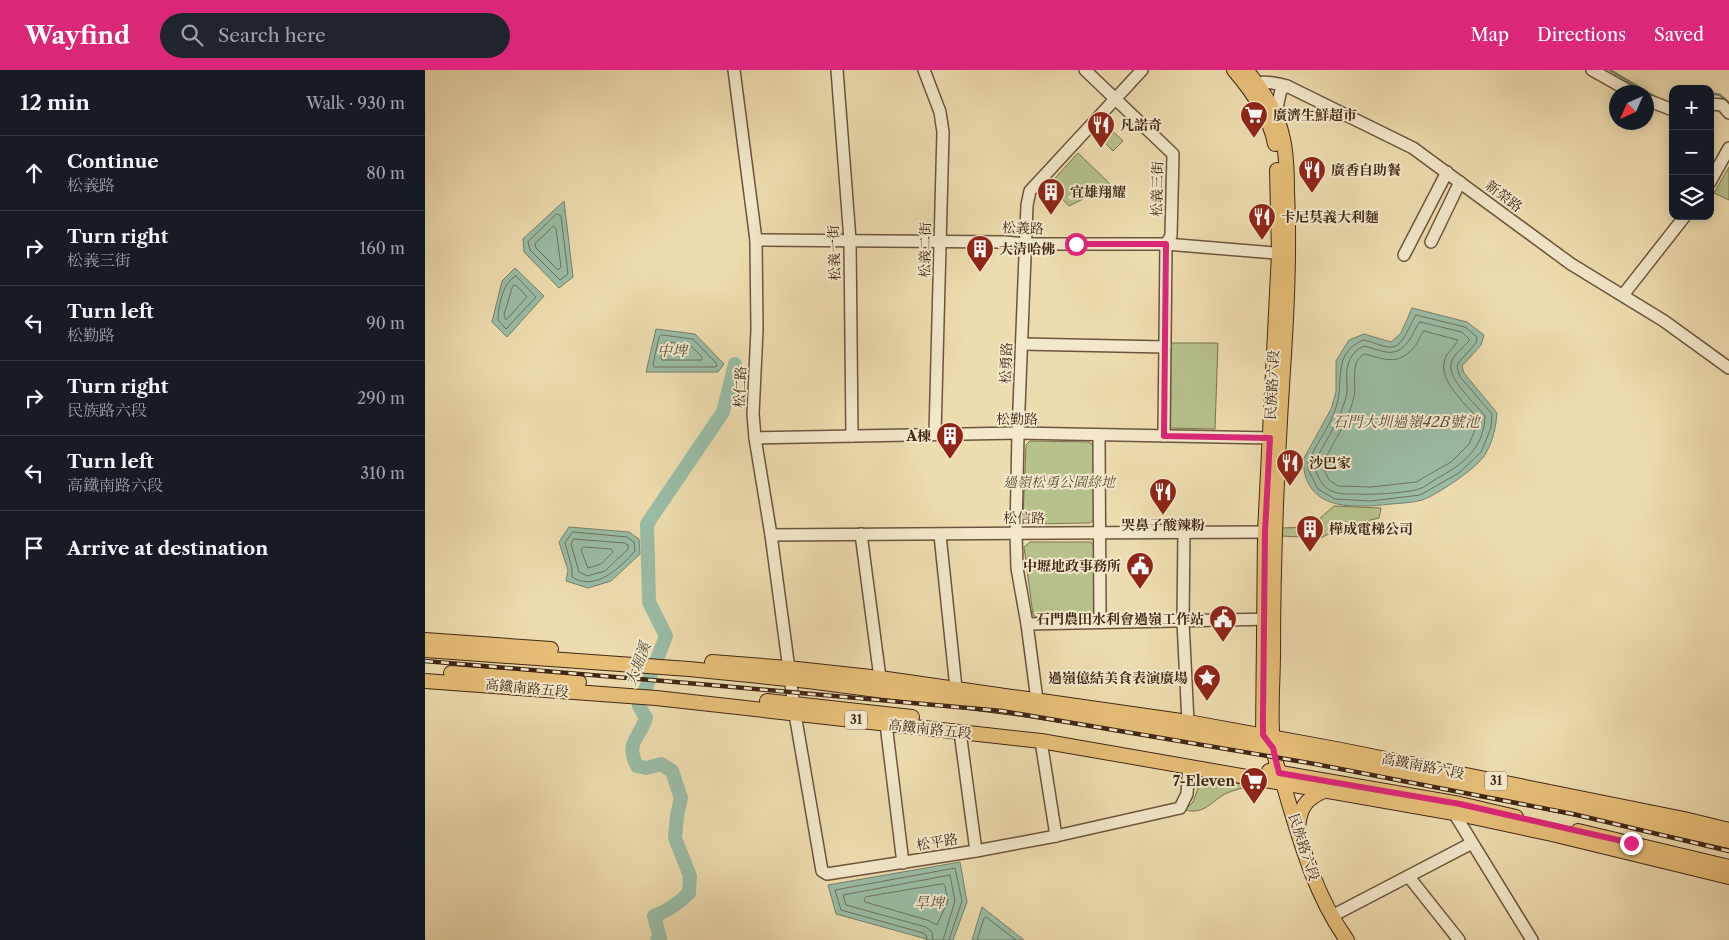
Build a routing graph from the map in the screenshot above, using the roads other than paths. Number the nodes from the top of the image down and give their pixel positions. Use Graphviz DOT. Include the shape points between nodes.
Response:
graph roads {
  1 [pos="734,70"];
  2 [pos="837,70"];
  3 [pos="924,70"];
  4 [pos="1085,70"];
  5 [pos="1142,70"];
  6 [pos="1234,70"];
  7 [pos="1246,70"];
  8 [pos="1592,70"];
  9 [pos="1252,84"];
  10 [pos="1619,85"];
  11 [pos="1287,86"];
  12 [pos="1115,99"];
  13 [pos="1654,103"];
  14 [pos="1714,104"];
  15 [pos="1669,108"];
  16 [pos="1729,113"];
  17 [pos="1273,121"];
  18 [pos="1729,148"];
  19 [pos="1447,172"];
  20 [pos="1714,175"];
  21 [pos="1460,182"];
  22 [pos="1682,220"];
  23 [pos="756,240"];
  24 [pos="850,240"];
  25 [pos="940,241"];
  26 [pos="1431,242"];
  27 [pos="1026,244"];
  28 [pos="1166,244"];
  29 [pos="1284,254"];
  30 [pos="1404,254"];
  31 [pos="1623,295"];
  32 [pos="1022,344"];
  33 [pos="1165,347"];
  34 [pos="1729,368"];
  35 [pos="935,434"];
  36 [pos="1018,434"];
  37 [pos="1099,435"];
  38 [pos="852,436"];
  39 [pos="1164,436"];
  40 [pos="755,438"];
  41 [pos="1274,438"];
  42 [pos="1184,532"];
  43 [pos="1271,532"];
  44 [pos="1016,533"];
  45 [pos="1100,533"];
  46 [pos="861,534"];
  47 [pos="940,534"];
  48 [pos="771,535"];
  49 [pos="1268,619"];
  50 [pos="1100,622"];
  51 [pos="1183,622"];
  52 [pos="1027,624"];
  53 [pos="425,640"];
  54 [pos="483,644"];
  55 [pos="425,650"];
  56 [pos="440,651"];
  57 [pos="425,671"];
  58 [pos="789,673"];
  59 [pos="497,675"];
  60 [pos="880,678"];
  61 [pos="425,681"];
  62 [pos="449,682"];
  63 [pos="956,688"];
  64 [pos="1037,700"];
  65 [pos="794,709"];
  66 [pos="1188,722"];
  67 [pos="886,724"];
  68 [pos="960,732"];
  69 [pos="1269,740"];
  70 [pos="1041,741"];
  71 [pos="1189,766"];
  72 [pos="1281,778"];
  73 [pos="1324,791"];
  74 [pos="1454,813"];
  75 [pos="1715,826"];
  76 [pos="1676,828"];
  77 [pos="1729,830"];
  78 [pos="1298,831"];
  79 [pos="1056,836"];
  80 [pos="1729,842"];
  81 [pos="1472,843"];
  82 [pos="975,851"];
  83 [pos="903,863"];
  84 [pos="1727,870"];
  85 [pos="1409,877"];
  86 [pos="1331,916"];
  87 [pos="1531,939"];
  88 [pos="1347,940"];
  89 [pos="1459,940"];
  1 -- 23 [label="street, 松仁路"];
  2 -- 24 [label="street, 松義一街"];
  3 -- 25 [label="street, 松義二街" via="942,119"];
  4 -- 12 [label="street, 松義三街"];
  5 -- 12 [label="street, 松勇路"];
  6 -- 9 [label="main road"];
  7 -- 9 [label="main road"];
  8 -- 10 [label="street"];
  9 -- 11 [label="street, 新榮路"];
  9 -- 17 [label="main road, 民族路六段" via="1259,104"];
  11 -- 17 [label="street" via="1281,90"];
  11 -- 19 [label="street, 新榮路" via="1413,148"];
  12 -- 27 [label="street, 松勇路" via="1031,192 1027,206"];
  12 -- 28 [label="street, 松義三街" via="1173,154 1171,236"];
  13 -- 15 [label="street"];
  14 -- 16 [label="street" via="1722,105"];
  17 -- 29 [label="main road, 民族路六段"];
  18 -- 20 [label="street"];
  19 -- 21 [label="street, 新榮路"];
  19 -- 30 [label="street"];
  21 -- 26 [label="street"];
  21 -- 31 [label="street, 新榮路" via="1571,264"];
  22 -- 31 [label="street"];
  23 -- 24 [label="street, 松義路"];
  23 -- 40 [label="street, 松仁路"];
  24 -- 25 [label="street, 松義路"];
  24 -- 38 [label="street, 松義一街"];
  25 -- 27 [label="street, 松義路"];
  25 -- 35 [label="street, 松義二街"];
  27 -- 28 [label="street, 松義路"];
  27 -- 32 [label="street, 松勇路"];
  28 -- 29 [label="street, 松義路"];
  28 -- 33 [label="street, 松義三街"];
  29 -- 41 [label="main road, 民族路六段"];
  31 -- 34 [label="street, 新榮路"];
  32 -- 33 [label="street"];
  32 -- 36 [label="street, 松勇路"];
  33 -- 39 [label="street, 松義三街"];
  35 -- 36 [label="street, 松勤路"];
  35 -- 38 [label="street, 松勤路"];
  36 -- 37 [label="street, 松勤路"];
  36 -- 44 [label="street, 松勇路"];
  37 -- 39 [label="street, 松勤路"];
  37 -- 45 [label="street"];
  38 -- 40 [label="street, 松勤路"];
  39 -- 41 [label="street, 松勤路"];
  40 -- 48 [label="street, 松仁路"];
  41 -- 43 [label="main road, 民族路六段"];
  42 -- 43 [label="street, 松信路"];
  42 -- 45 [label="street, 松信路"];
  42 -- 51 [label="street"];
  43 -- 49 [label="main road, 民族路六段"];
  44 -- 45 [label="street, 松信路"];
  44 -- 47 [label="street, 松信路"];
  44 -- 52 [label="street, 松勇路" via="1017,568"];
  45 -- 50 [label="street"];
  46 -- 47 [label="street, 松信路"];
  46 -- 48 [label="street, 松信路"];
  46 -- 60 [label="street"];
  47 -- 63 [label="street"];
  48 -- 58 [label="street, 松仁路"];
  49 -- 51 [label="street"];
  49 -- 69 [label="main road, 民族路六段"];
  50 -- 51 [label="street"];
  50 -- 52 [label="street"];
  51 -- 66 [label="street"];
  52 -- 64 [label="street, 松勇路"];
  53 -- 54 [label="main road, 31"];
  54 -- 56 [label="main road"];
  54 -- 58 [label="main road, 31"];
  55 -- 56 [label="main road, 31"];
  56 -- 58 [label="main road, 31"];
  57 -- 59 [label="main road, 高鐵南路五段 / 31"];
  58 -- 60 [label="main road, 31"];
  58 -- 65 [label="street, 松仁路"];
  58 -- 69 [label="main road, 31" via="1030,710"];
  59 -- 62 [label="main road"];
  59 -- 65 [label="main road, 高鐵南路五段 / 31"];
  60 -- 63 [label="main road, 31"];
  61 -- 62 [label="main road, 高鐵南路五段 / 31"];
  62 -- 65 [label="main road, 高鐵南路五段 / 31"];
  63 -- 64 [label="main road, 31"];
  64 -- 66 [label="main road, 31"];
  65 -- 67 [label="main road, 高鐵南路五段 / 31"];
  65 -- 72 [label="main road, 高鐵南路五段 / 31" via="1035,731"];
  65 -- 83 [label="street, 松平路" via="822,871 827,874"];
  66 -- 69 [label="main road, 31"];
  67 -- 68 [label="main road, 高鐵南路五段 / 31"];
  67 -- 83 [label="street"];
  68 -- 70 [label="main road, 高鐵南路五段 / 31"];
  68 -- 82 [label="street"];
  69 -- 72 [label="main road, 民族路六段"];
  69 -- 75 [label="main road, 高鐵南路六段 / 31"];
  69 -- 76 [label="main road, 高鐵南路六段 / 31"];
  70 -- 71 [label="main road, 高鐵南路五段 / 31"];
  70 -- 79 [label="street"];
  71 -- 72 [label="main road, 高鐵南路五段 / 31"];
  71 -- 79 [label="street, 松平路" via="1187,794 1180,808"];
  72 -- 73 [label="main road, 31"];
  72 -- 78 [label="main road, 民族路六段"];
  72 -- 84 [label="main road, 31" via="1460,804"];
  73 -- 74 [label="main road, 31"];
  73 -- 78 [label="main road" via="1313,796 1303,808"];
  74 -- 81 [label="street"];
  74 -- 84 [label="main road, 31" via="1674,864"];
  75 -- 76 [label="main road"];
  75 -- 77 [label="main road, 高鐵南路六段 / 31"];
  76 -- 80 [label="main road, 高鐵南路六段 / 31"];
  78 -- 86 [label="main road, 民族路六段" via="1315,882"];
  79 -- 82 [label="street, 松平路"];
  81 -- 85 [label="street"];
  81 -- 87 [label="street"];
  82 -- 83 [label="street, 松平路"];
  85 -- 86 [label="street"];
  85 -- 89 [label="street"];
  86 -- 88 [label="main road, 民族路六段"];
}
